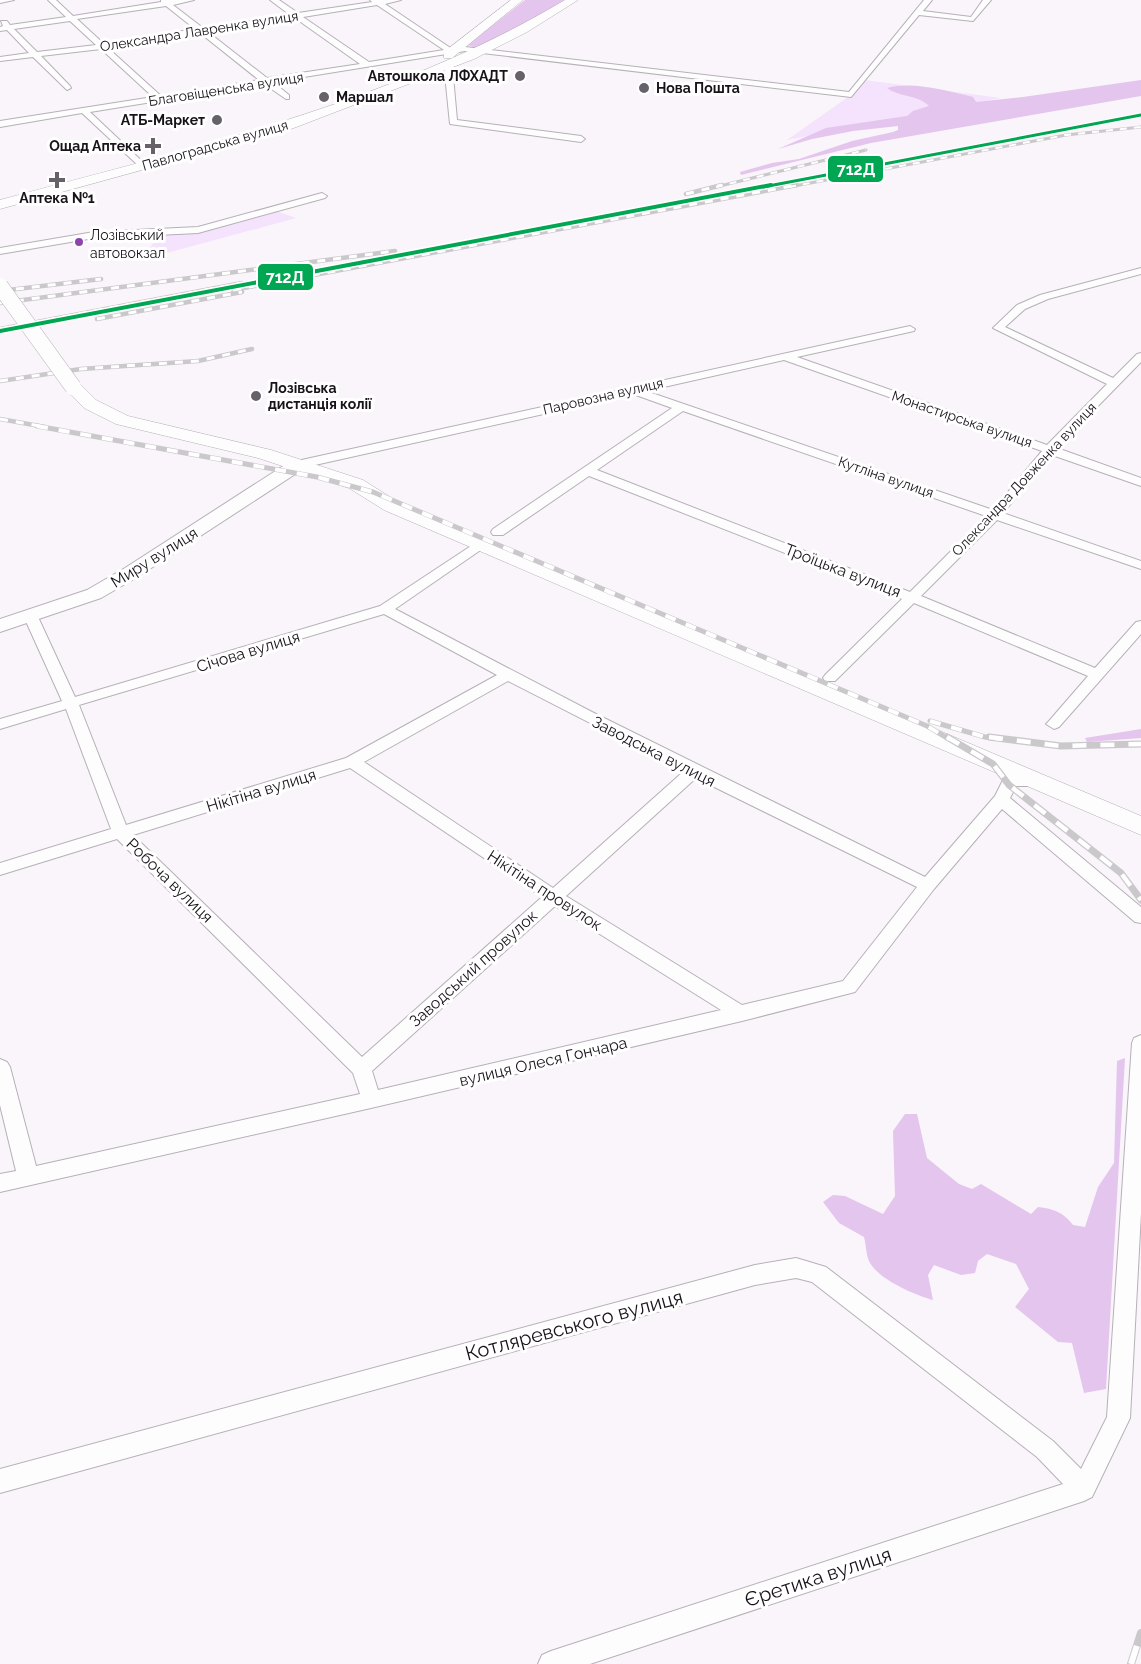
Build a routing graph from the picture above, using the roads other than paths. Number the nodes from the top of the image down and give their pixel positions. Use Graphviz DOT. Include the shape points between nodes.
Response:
graph roads {
  1 [pos="10,0"];
  2 [pos="52,0"];
  3 [pos="190,0"];
  4 [pos="274,0"];
  5 [pos="397,0"];
  6 [pos="518,0"];
  7 [pos="573,0"];
  8 [pos="987,0"];
  9 [pos="924,1"];
  10 [pos="0,2"];
  11 [pos="166,2"];
  12 [pos="375,2"];
  13 [pos="918,13"];
  14 [pos="296,16"];
  15 [pos="0,18"];
  16 [pos="73,18"];
  17 [pos="4,28"];
  18 [pos="202,31"];
  19 [pos="104,46"];
  20 [pos="482,50"];
  21 [pos="452,52"];
  22 [pos="33,54"];
  23 [pos="0,60"];
  24 [pos="448,65"];
  25 [pos="369,66"];
  26 [pos="426,72"];
  27 [pos="267,82"];
  28 [pos="67,88"];
  29 [pos="286,98"];
  30 [pos="160,99"];
  31 [pos="84,111"];
  32 [pos="1,122"];
  33 [pos="581,139"];
  34 [pos="141,166"];
  35 [pos="322,196"];
  36 [pos="0,205"];
  37 [pos="0,251"];
  38 [pos="1141,271"];
  39 [pos="1120,276"];
  40 [pos="1141,284"];
  41 [pos="0,286"];
  42 [pos="910,329"];
  43 [pos="782,356"];
  44 [pos="1141,356"];
  45 [pos="1114,383"];
  46 [pos="631,390"];
  47 [pos="681,408"];
  48 [pos="1050,449"];
  49 [pos="297,465"];
  50 [pos="588,471"];
  51 [pos="1141,482"];
  52 [pos="995,514"];
  53 [pos="489,538"];
  54 [pos="1141,565"];
  55 [pos="911,597"];
  56 [pos="385,609"];
  57 [pos="31,617"];
  58 [pos="1141,625"];
  59 [pos="0,626"];
  60 [pos="1096,674"];
  61 [pos="506,676"];
  62 [pos="830,678"];
  63 [pos="71,704"];
  64 [pos="0,724"];
  65 [pos="1054,724"];
  66 [pos="352,762"];
  67 [pos="693,772"];
  68 [pos="1026,782"];
  69 [pos="1001,800"];
  70 [pos="1141,826"];
  71 [pos="122,833"];
  72 [pos="0,870"];
  73 [pos="928,885"];
  74 [pos="553,896"];
  75 [pos="1141,917"];
  76 [pos="742,1014"];
  77 [pos="1141,1043"];
  78 [pos="0,1067"];
  79 [pos="362,1069"];
  80 [pos="371,1100"];
  81 [pos="28,1176"];
  82 [pos="0,1183"];
  83 [pos="0,1481"];
  84 [pos="1084,1489"];
  85 [pos="551,1664"];
  1 -- 10 [label="street"];
  2 -- 16 [label="street"];
  3 -- 11 [label="street"];
  4 -- 14 [label="street"];
  5 -- 12 [label="street, Олександра Лавренка вулиця"];
  6 -- 21 [label="main road, Павлоградська вулиця"];
  7 -- 20 [label="main road, Павлоградська вулиця"];
  8 -- 13 [label="street" via="973,19"];
  9 -- 13 [label="street"];
  11 -- 16 [label="street"];
  11 -- 18 [label="street"];
  12 -- 14 [label="street, Олександра Лавренка вулиця"];
  12 -- 21 [label="street"];
  13 -- 20 [label="street, Благовіщенська вулиця" via="851,95"];
  14 -- 18 [label="street, Олександра Лавренка вулиця"];
  14 -- 25 [label="street"];
  15 -- 17 [label="street"];
  16 -- 17 [label="street"];
  16 -- 19 [label="street"];
  17 -- 22 [label="street"];
  18 -- 19 [label="street, Олександра Лавренка вулиця"];
  18 -- 27 [label="street"];
  19 -- 22 [label="street, Олександра Лавренка вулиця"];
  19 -- 30 [label="street"];
  20 -- 21 [label="street, Благовіщенська вулиця"];
  20 -- 24 [label="main road, Павлоградська вулиця"];
  21 -- 25 [label="street, Благовіщенська вулиця"];
  21 -- 26 [label="main road, Павлоградська вулиця"];
  22 -- 23 [label="street, Олександра Лавренка вулиця"];
  22 -- 28 [label="street"];
  24 -- 26 [label="main road, Павлоградська вулиця"];
  24 -- 33 [label="street" via="453,122"];
  25 -- 27 [label="street, Благовіщенська вулиця"];
  26 -- 34 [label="main road, Павлоградська вулиця" via="286,126"];
  27 -- 29 [label="street"];
  27 -- 30 [label="street, Благовіщенська вулиця"];
  30 -- 31 [label="street, Благовіщенська вулиця"];
  31 -- 32 [label="street, Благовіщенська вулиця"];
  31 -- 34 [label="street"];
  34 -- 36 [label="main road, Павлоградська вулиця"];
  35 -- 37 [label="street" via="198,230 94,235"];
  38 -- 39 [label="street"];
  39 -- 40 [label="street"];
  39 -- 45 [label="street" via="1044,297 1021,307 998,328"];
  41 -- 49 [label="main road, bridge" via="72,387 90,404 122,420"];
  42 -- 43 [label="street, Паровозна вулиця"];
  43 -- 46 [label="street, Паровозна вулиця"];
  43 -- 48 [label="street, Монастирська вулиця"];
  44 -- 45 [label="street, Олександра Довженка вулиця"];
  45 -- 48 [label="street, Олександра Довженка вулиця"];
  46 -- 47 [label="street, Кутліна вулиця"];
  46 -- 49 [label="street, Паровозна вулиця"];
  47 -- 50 [label="street, Січова вулиця"];
  47 -- 52 [label="street, Кутліна вулиця"];
  48 -- 51 [label="street, Монастирська вулиця"];
  48 -- 52 [label="street, Олександра Довженка вулиця"];
  49 -- 53 [label="main road" via="356,484 391,506"];
  49 -- 57 [label="main road, Миру вулиця" via="132,573 94,594"];
  50 -- 53 [label="street, Січова вулиця"];
  50 -- 55 [label="street, Троїцька вулиця"];
  52 -- 54 [label="street, Кутліна вулиця"];
  52 -- 55 [label="street, Олександра Довженка вулиця"];
  53 -- 56 [label="street, Січова вулиця"];
  53 -- 70 [label="main road"];
  55 -- 60 [label="street, Троїцька вулиця"];
  55 -- 62 [label="street, Олександра Довженка вулиця"];
  56 -- 61 [label="street, Заводська вулиця"];
  56 -- 63 [label="street, Січова вулиця"];
  57 -- 59 [label="main road, Миру вулиця"];
  57 -- 63 [label="street, Робоча вулиця"];
  58 -- 60 [label="street"];
  60 -- 65 [label="street"];
  61 -- 66 [label="street, Нікітіна вулиця"];
  61 -- 67 [label="street, Заводська вулиця"];
  63 -- 64 [label="street, Січова вулиця"];
  63 -- 71 [label="street, Робоча вулиця"];
  66 -- 71 [label="street, Нікітіна вулиця"];
  66 -- 74 [label="street, Нікітіна провулок"];
  67 -- 73 [label="street, Заводська вулиця"];
  67 -- 74 [label="street, Заводський провулок"];
  68 -- 69 [label="street, вулиця Олеся Гончара" via="1011,780"];
  69 -- 73 [label="street, вулиця Олеся Гончара"];
  69 -- 75 [label="street"];
  71 -- 72 [label="street, Нікітіна вулиця"];
  71 -- 79 [label="street, Робоча вулиця"];
  73 -- 76 [label="street, вулиця Олеся Гончара" via="849,987"];
  74 -- 76 [label="street, Нікітіна провулок"];
  74 -- 79 [label="street, Заводський провулок"];
  76 -- 80 [label="street, вулиця Олеся Гончара"];
  77 -- 84 [label="street" via="1118,1418"];
  78 -- 81 [label="street"];
  79 -- 80 [label="street, Робоча вулиця"];
  80 -- 81 [label="street, вулиця Олеся Гончара"];
  81 -- 82 [label="street, вулиця Олеся Гончара"];
  83 -- 84 [label="street, Котляревського вулиця" via="755,1275 796,1268 818,1274 1046,1449"];
  84 -- 85 [label="street, Єретика вулиця"];
}
